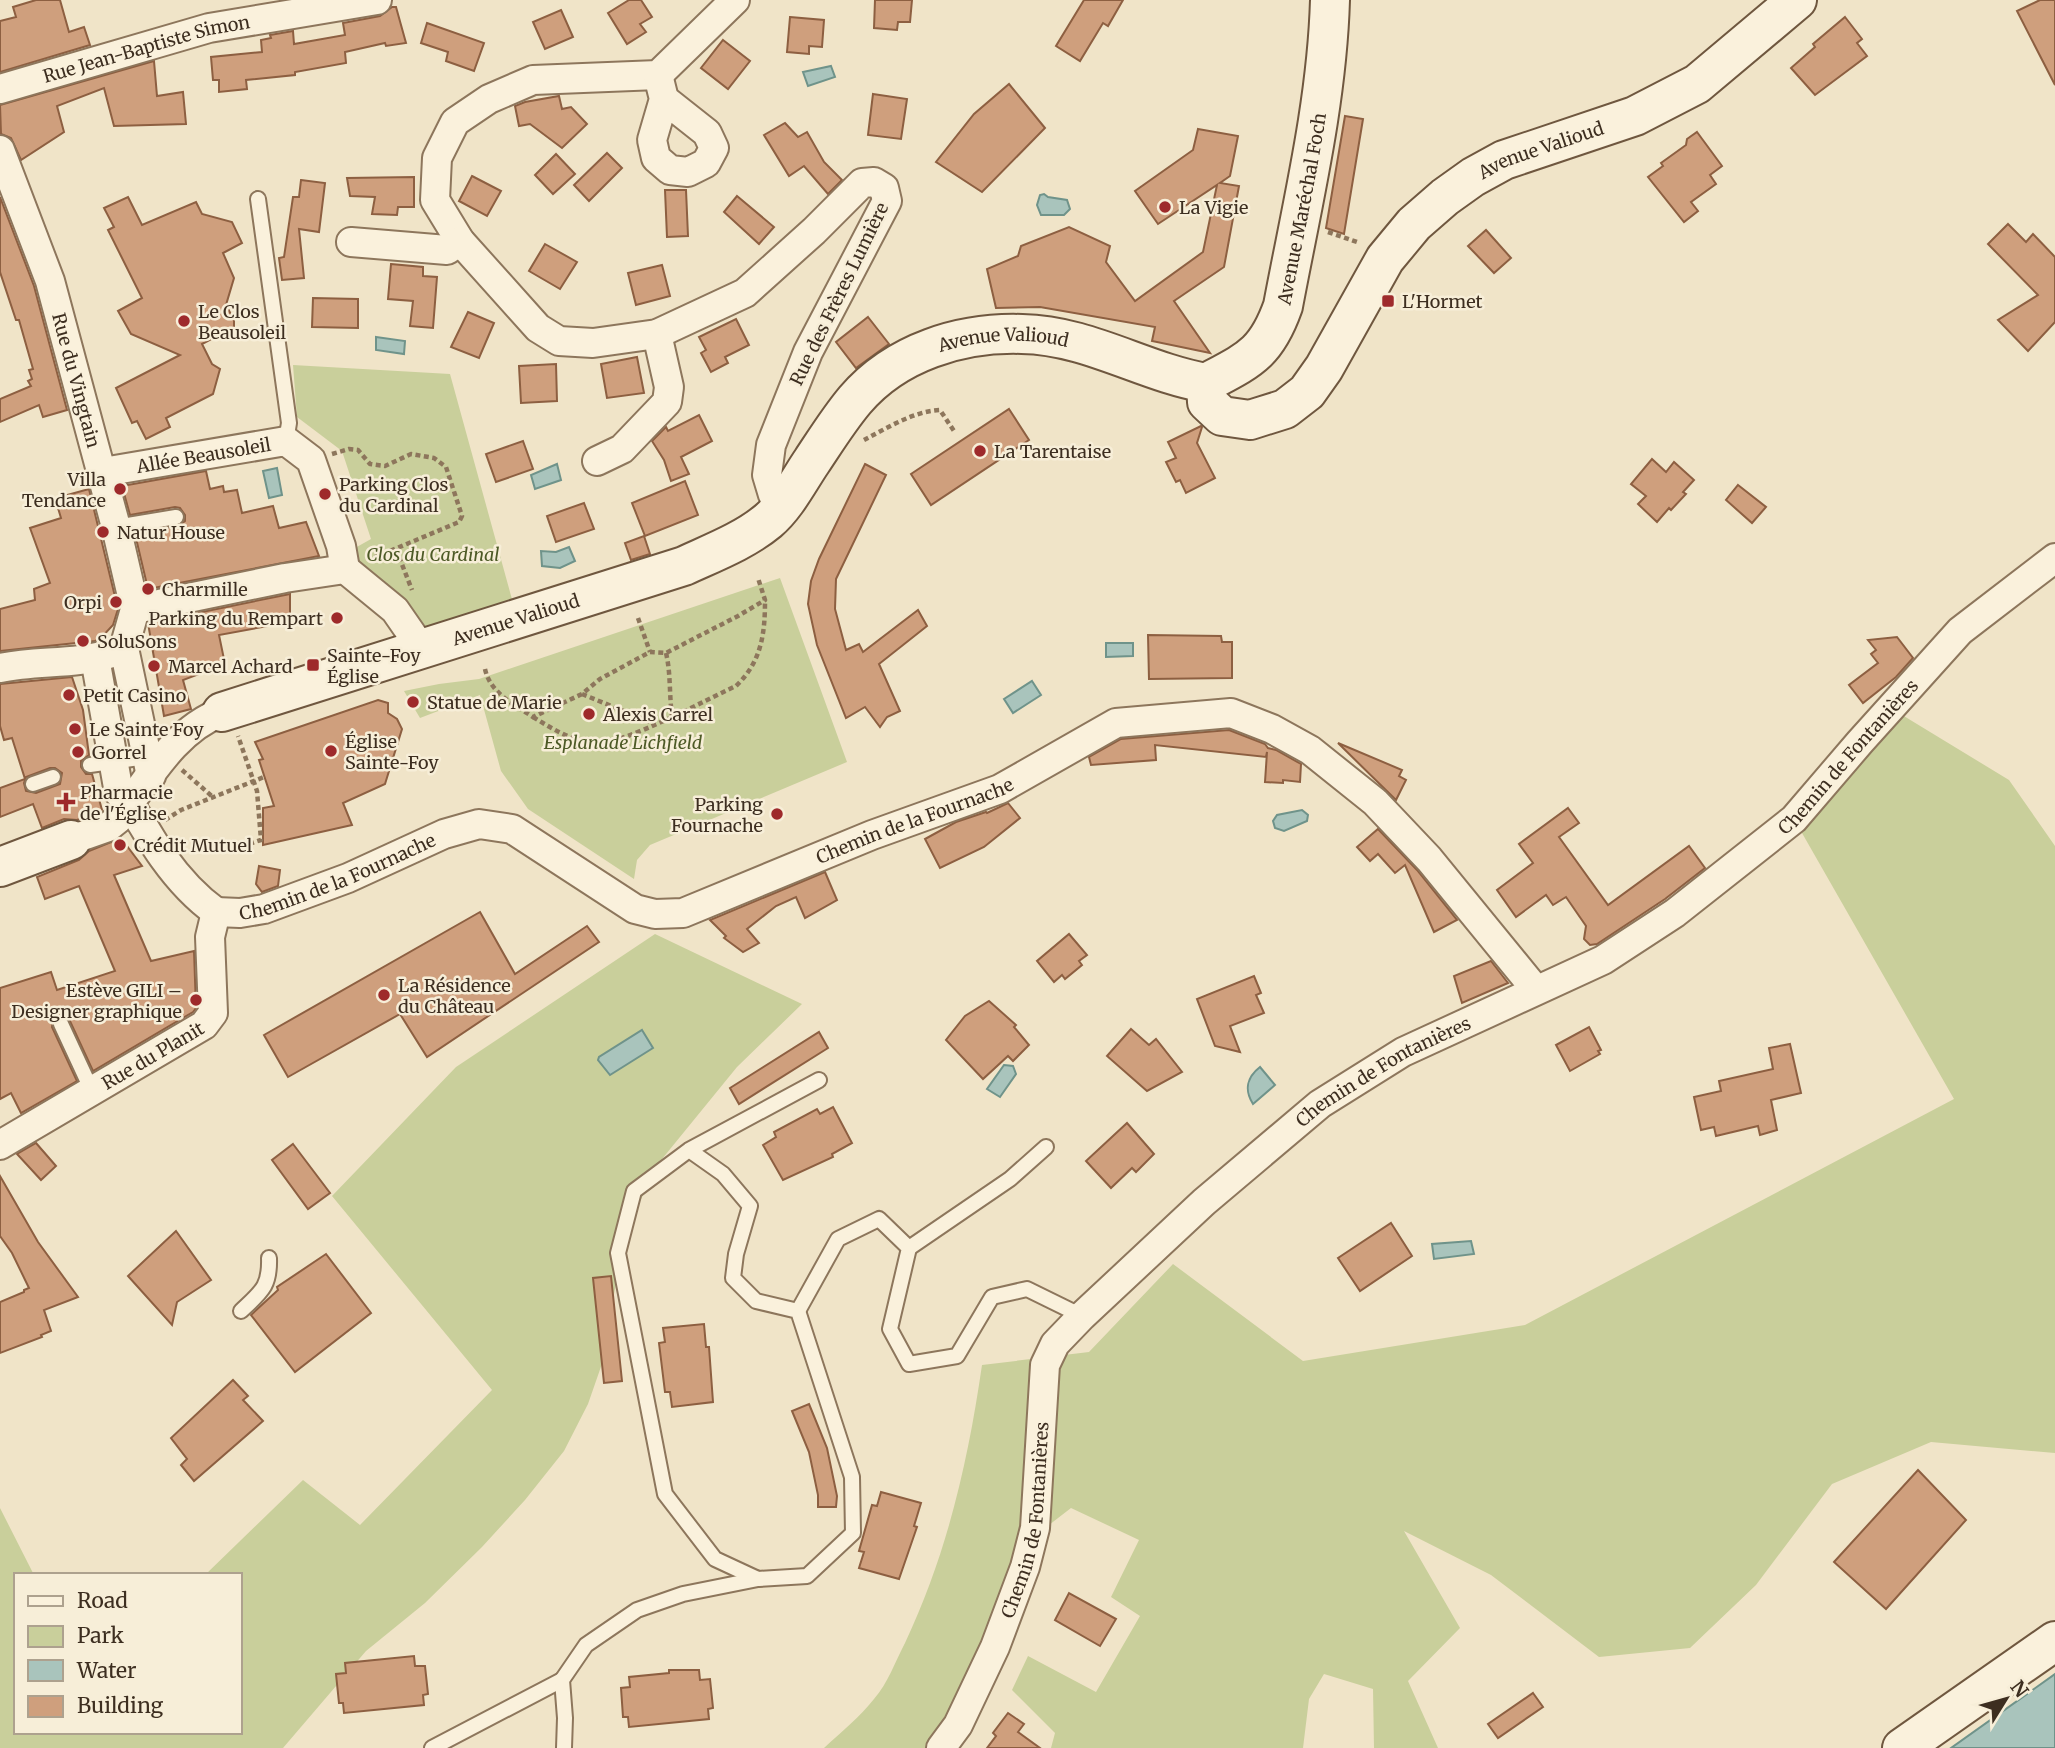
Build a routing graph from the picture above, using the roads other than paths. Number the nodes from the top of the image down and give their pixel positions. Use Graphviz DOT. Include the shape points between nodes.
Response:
graph roads {
  1 [pos="377,0"];
  2 [pos="735,0"];
  3 [pos="1330,0"];
  4 [pos="1797,0"];
  5 [pos="0,89"];
  6 [pos="0,149"];
  7 [pos="258,199"];
  8 [pos="460,241"];
  9 [pos="351,242"];
  10 [pos="657,334"];
  11 [pos="1206,383"];
  12 [pos="286,441"];
  13 [pos="597,461"];
  14 [pos="103,472"];
  15 [pos="783,503"];
  16 [pos="176,517"];
  17 [pos="116,527"];
  18 [pos="345,569"];
  19 [pos="2051,570"];
  20 [pos="134,612"];
  21 [pos="124,648"];
  22 [pos="422,649"];
  23 [pos="95,658"];
  24 [pos="0,668"];
  25 [pos="230,723"];
  26 [pos="102,763"];
  27 [pos="158,766"];
  28 [pos="52,778"];
  29 [pos="33,784"];
  30 [pos="124,811"];
  31 [pos="71,840"];
  32 [pos="0,867"];
  33 [pos="216,912"];
  34 [pos="1536,990"];
  35 [pos="61,1024"];
  36 [pos="819,1080"];
  37 [pos="92,1091"];
  38 [pos="0,1145"];
  39 [pos="1046,1147"];
  40 [pos="688,1150"];
  41 [pos="909,1248"];
  42 [pos="269,1258"];
  43 [pos="241,1311"];
  44 [pos="798,1311"];
  45 [pos="1082,1316"];
  46 [pos="758,1579"];
  47 [pos="2055,1641"];
  48 [pos="562,1680"];
  49 [pos="432,1748"];
  50 [pos="564,1748"];
  51 [pos="941,1748"];
  52 [pos="1902,1748"];
  1 -- 5 [label="street, Rue Jean-Baptiste Simon" via="209,28"];
  2 -- 8 [label="street, Rue des Frères Lumière" via="661,87 533,80 489,99 455,122 437,158 435,200"];
  3 -- 11 [label="main road, Avenue Maréchal Foch" via="1315,133 1283,306 1265,346"];
  4 -- 11 [label="main road, Avenue Valioud" via="1697,84 1635,116 1504,160 1445,197 1414,223 1385,258 1324,368 1307,392 1285,409 1250,420 1222,416 1207,402"];
  6 -- 14 [label="street, Rue du Vingtain" via="50,281"];
  7 -- 12 [label="lane" via="289,423"];
  8 -- 9 [label="street" via="447,250"];
  8 -- 10 [label="street, Rue des Frères Lumière" via="538,328 559,341 593,343"];
  10 -- 13 [label="street" via="669,387 667,402 622,449"];
  10 -- 15 [label="street, Rue des Frères Lumière" via="745,293 862,183 874,182 884,188 887,201 808,352 771,445 767,475 773,495"];
  11 -- 15 [label="main road, Avenue Valioud" via="1177,378 1062,338 1010,334 951,340 908,358 879,377 857,399"];
  12 -- 14 [label="street, Allée Beausoleil"];
  12 -- 18 [label="street, Allée Beausoleil" via="311,460"];
  14 -- 17 [label="street, Rue du Vingtain"];
  15 -- 22 [label="main road, Avenue Valioud" via="769,521 684,566"];
  16 -- 17 [label="lane"];
  17 -- 20 [label="street, Rue du Vingtain"];
  18 -- 20 [label="street"];
  18 -- 22 [label="street" via="395,610"];
  19 -- 34 [label="street, Chemin de Fontanières" via="1960,631 1794,819 1633,941 1602,961"];
  20 -- 21 [label="street"];
  21 -- 23 [label="street"];
  21 -- 27 [label="street"];
  22 -- 25 [label="main road, Avenue Valioud"];
  23 -- 24 [label="street"];
  23 -- 26 [label="street"];
  25 -- 27 [label="street, Avenue Valioud" via="206,719 182,736"];
  26 -- 27 [label="lane"];
  26 -- 30 [label="street"];
  27 -- 30 [label="street, Avenue Valioud"];
  28 -- 29 [label="lane"];
  30 -- 31 [label="street" via="108,827"];
  30 -- 33 [label="street" via="198,900"];
  31 -- 32 [label="main road"];
  33 -- 34 [label="street, Chemin de la Fournache" via="264,909 348,878 444,834 479,824 512,830 635,908 667,915 690,912 872,835 1000,789 1116,723 1231,713 1310,750 1375,802 1429,859"];
  33 -- 37 [label="street, Rue du Planit" via="210,937 213,1013 204,1025"];
  34 -- 45 [label="street, Chemin de Fontanières" via="1403,1052 1320,1104 1204,1202"];
  35 -- 37 [label="lane"];
  36 -- 40 [label="lane"];
  37 -- 38 [label="street, Rue du Planit"];
  39 -- 41 [label="lane" via="1010,1179"];
  40 -- 44 [label="lane" via="723,1174 750,1206 733,1278 757,1301"];
  40 -- 46 [label="lane" via="634,1191 618,1253 665,1494 715,1559"];
  41 -- 44 [label="lane" via="878,1219 838,1239"];
  41 -- 45 [label="lane" via="890,1329 909,1364 957,1356 992,1297 1027,1289"];
  42 -- 43 [label="lane" via="270,1276"];
  44 -- 46 [label="lane" via="852,1477 852,1533 807,1576"];
  45 -- 51 [label="street, Chemin de Fontanières" via="1055,1344 1045,1365 1035,1528 1026,1567 958,1726"];
  46 -- 48 [label="lane" via="683,1594 637,1610 586,1646"];
  47 -- 52 [label="main road"];
  48 -- 49 [label="lane"];
  48 -- 50 [label="lane"];
}
